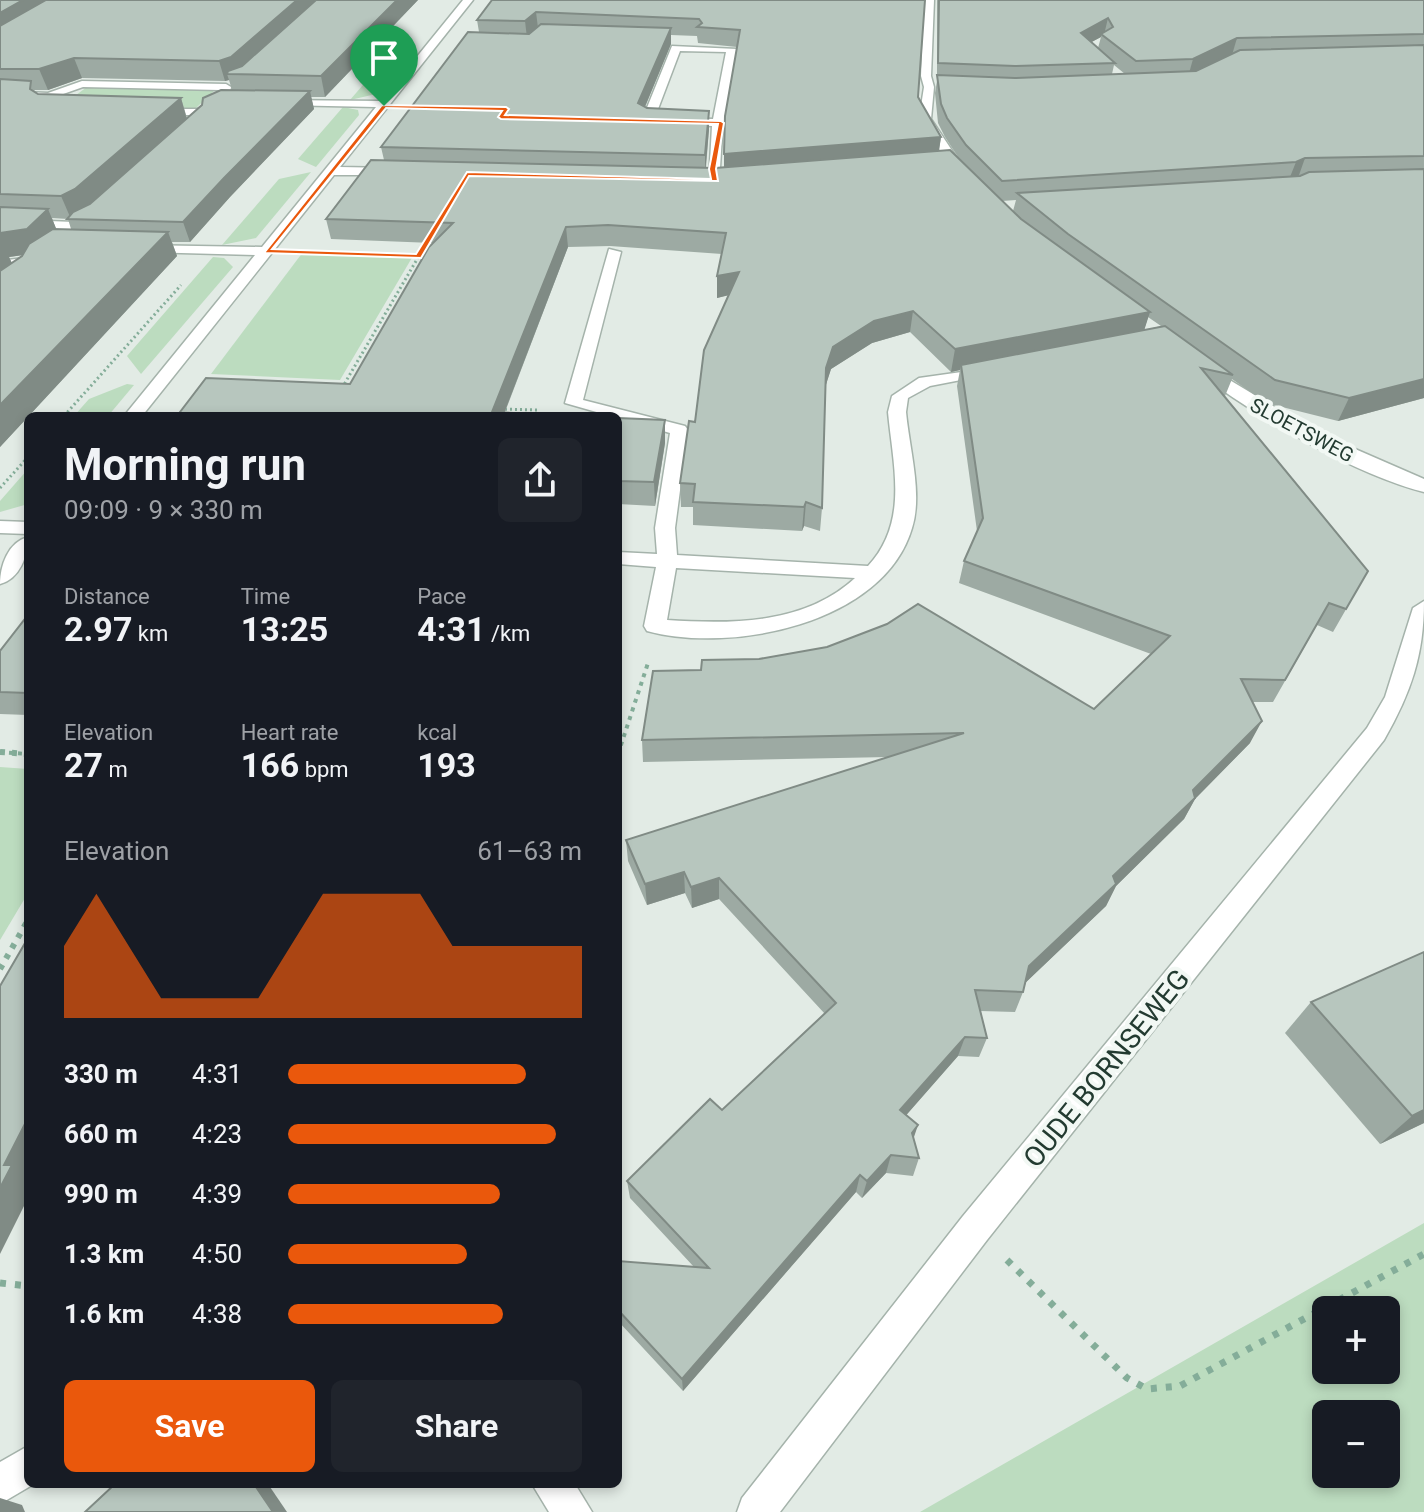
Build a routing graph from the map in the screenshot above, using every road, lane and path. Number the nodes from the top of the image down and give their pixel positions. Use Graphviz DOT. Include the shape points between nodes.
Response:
graph roads {
  1 [pos="456,0"];
  2 [pos="468,0"];
  3 [pos="929,0"];
  4 [pos="675,38"];
  5 [pos="735,40"];
  6 [pos="242,82"];
  7 [pos="226,87"];
  8 [pos="0,94"];
  9 [pos="49,96"];
  10 [pos="224,101"];
  11 [pos="238,101"];
  12 [pos="268,102"];
  13 [pos="386,104"];
  14 [pos="47,109"];
  15 [pos="138,111"];
  16 [pos="199,112"];
  17 [pos="721,123"];
  18 [pos="190,128"];
  19 [pos="950,162"];
  20 [pos="934,163"];
  21 [pos="332,171"];
  22 [pos="407,173"];
  23 [pos="699,181"];
  24 [pos="975,190"];
  25 [pos="91,218"];
  26 [pos="0,223"];
  27 [pos="74,226"];
  28 [pos="432,233"];
  29 [pos="424,246"];
  30 [pos="122,247"];
  31 [pos="440,247"];
  32 [pos="212,250"];
  33 [pos="267,251"];
  34 [pos="614,252"];
  35 [pos="419,256"];
  36 [pos="0,265"];
  37 [pos="31,266"];
  38 [pos="18,283"];
  39 [pos="1186,356"];
  40 [pos="1014,366"];
  41 [pos="327,386"];
  42 [pos="342,387"];
  43 [pos="338,394"];
  44 [pos="574,403"];
  45 [pos="497,409"];
  46 [pos="68,412"];
  47 [pos="136,412"];
  48 [pos="609,412"];
  49 [pos="622,415"];
  50 [pos="24,461"];
  51 [pos="1424,486"];
  52 [pos="0,488"];
  53 [pos="0,527"];
  54 [pos="24,528"];
  55 [pos="24,548"];
  56 [pos="622,558"];
  57 [pos="659,560"];
  58 [pos="873,573"];
  59 [pos="0,578"];
  60 [pos="1424,608"];
  61 [pos="655,626"];
  62 [pos="1418,657"];
  63 [pos="622,743"];
  64 [pos="0,752"];
  65 [pos="24,754"];
  66 [pos="24,927"];
  67 [pos="0,969"];
  68 [pos="975,1228"];
  69 [pos="1424,1254"];
  70 [pos="0,1283"];
  71 [pos="24,1286"];
  72 [pos="24,1468"];
  73 [pos="0,1485"];
  74 [pos="554,1488"];
  75 [pos="573,1512"];
  76 [pos="756,1512"];
  1 -- 2 [label="street"];
  2 -- 13 [label="street" via="444,41"];
  3 -- 19 [label="street" via="926,76 937,88 925,119"];
  4 -- 5 [label="street"];
  6 -- 7 [label="street"];
  7 -- 9 [label="street" via="82,84"];
  7 -- 10 [label="street"];
  8 -- 9 [label="street"];
  9 -- 14 [label="street"];
  10 -- 11 [label="street"];
  10 -- 16 [label="street"];
  12 -- 13 [label="street"];
  13 -- 21 [label="street"];
  15 -- 16 [label="street"];
  16 -- 18 [label="street" via="201,118"];
  17 -- 17 [label="street" via="732,49 676,48 648,120"];
  17 -- 23 [label="street" via="712,169 721,180"];
  19 -- 20 [label="street"];
  19 -- 24 [label="street"];
  21 -- 22 [label="street"];
  21 -- 33 [label="street"];
  25 -- 27 [label="street"];
  26 -- 27 [label="street"];
  27 -- 37 [label="street" via="70,246"];
  28 -- 29 [label="path"];
  29 -- 31 [label="path"];
  29 -- 35 [label="path"];
  30 -- 32 [label="street"];
  32 -- 33 [label="street"];
  32 -- 46 [label="path"];
  33 -- 35 [label="path"];
  33 -- 47 [label="street"];
  34 -- 44 [label="street"];
  35 -- 42 [label="path"];
  36 -- 37 [label="street"];
  37 -- 38 [label="street"];
  39 -- 51 [label="street, SLOETSWEG" via="1273,419"];
  40 -- 58 [label="street" via="925,382 900,396 904,521"];
  41 -- 42 [label="path"];
  42 -- 43 [label="path"];
  44 -- 45 [label="path" via="541,410"];
  44 -- 48 [label="street"];
  49 -- 57 [label="street" via="679,430"];
  50 -- 52 [label="path"];
  53 -- 54 [label="street"];
  55 -- 59 [label="street"];
  56 -- 57 [label="street"];
  57 -- 58 [label="street"];
  57 -- 61 [label="street"];
  58 -- 61 [label="street" via="832,607 762,629"];
  60 -- 62 [label="street, OUDE BORNSEWEG"];
  61 -- 63 [label="path"];
  62 -- 68 [label="street, OUDE BORNSEWEG" via="1376,734"];
  64 -- 65 [label="path"];
  66 -- 67 [label="path"];
  68 -- 69 [label="path" via="1127,1378 1147,1389 1180,1386"];
  68 -- 76 [label="street, OUDE BORNSEWEG"];
  70 -- 71 [label="path"];
  72 -- 73 [label="street"];
  74 -- 75 [label="street"];
}
